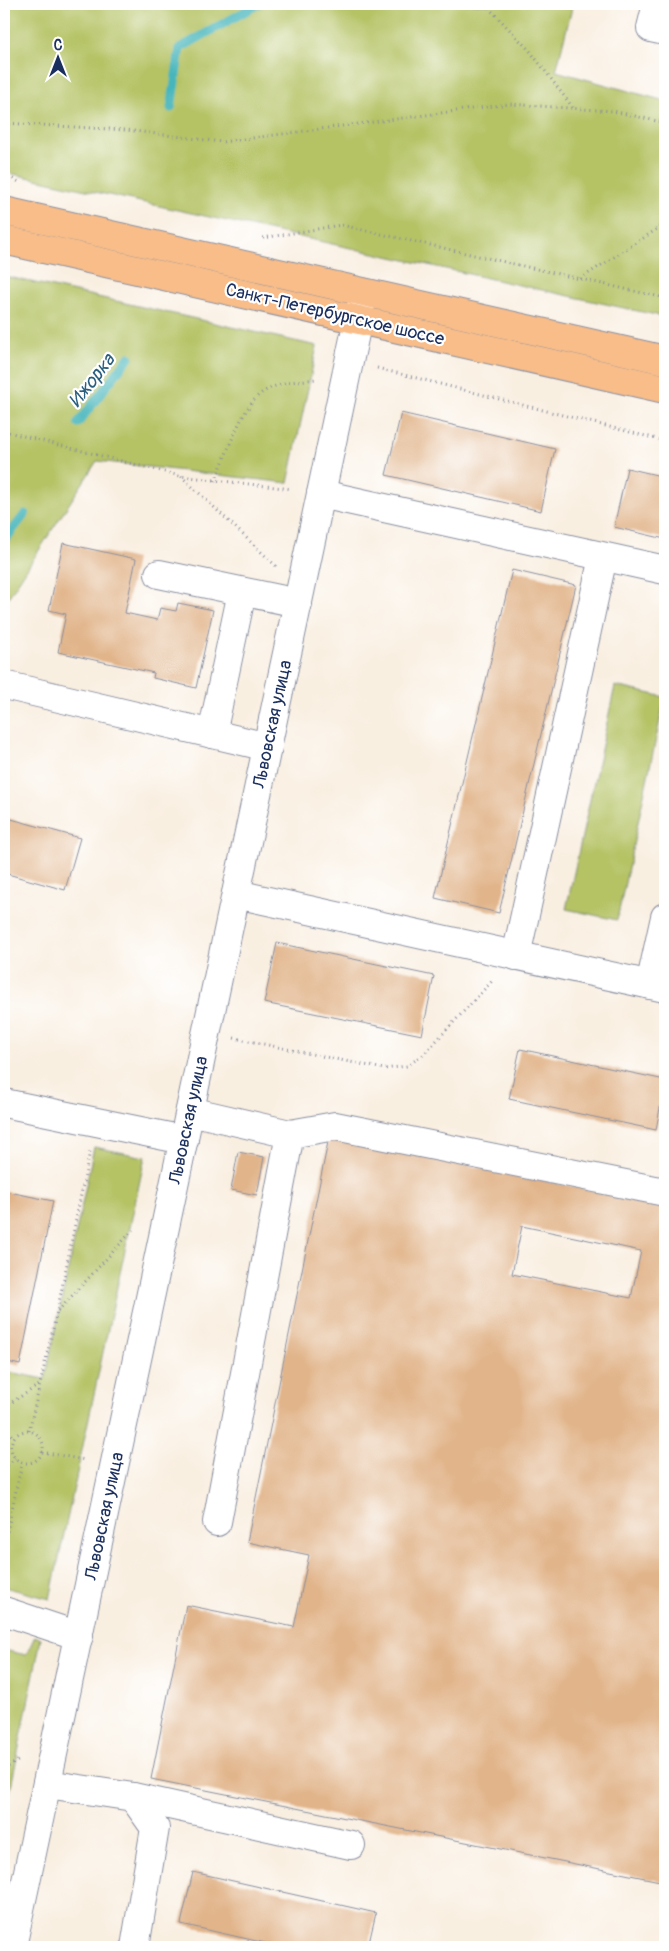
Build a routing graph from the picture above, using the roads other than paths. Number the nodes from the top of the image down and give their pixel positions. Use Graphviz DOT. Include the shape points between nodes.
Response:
graph roads {
  1 [pos="657,4"];
  2 [pos="665,31"];
  3 [pos="4,211"];
  4 [pos="4,240"];
  5 [pos="364,292"];
  6 [pos="358,319"];
  7 [pos="665,360"];
  8 [pos="665,389"];
  9 [pos="321,494"];
  10 [pos="604,557"];
  11 [pos="665,570"];
  12 [pos="159,574"];
  13 [pos="242,592"];
  14 [pos="298,603"];
  15 [pos="4,685"];
  16 [pos="212,734"];
  17 [pos="268,747"];
  18 [pos="236,894"];
  19 [pos="665,917"];
  20 [pos="516,956"];
  21 [pos="658,986"];
  22 [pos="4,1103"];
  23 [pos="190,1112"];
  24 [pos="290,1134"];
  25 [pos="184,1140"];
  26 [pos="665,1192"];
  27 [pos="217,1522"];
  28 [pos="4,1611"];
  29 [pos="79,1636"];
  30 [pos="47,1784"];
  31 [pos="133,1797"];
  32 [pos="351,1845"];
  33 [pos="12,1947"];
  34 [pos="135,1947"];
  1 -- 2 [label="street" via="651,28"];
  3 -- 5 [label="main road, Санкт-Петербургское шоссе"];
  4 -- 6 [label="main road, Санкт-Петербургское шоссе"];
  5 -- 6 [label="street, Львовская улица"];
  5 -- 7 [label="main road, Санкт-Петербургское шоссе"];
  6 -- 8 [label="main road, Санкт-Петербургское шоссе"];
  6 -- 9 [label="street, Львовская улица"];
  9 -- 10 [label="street"];
  9 -- 14 [label="street, Львовская улица"];
  10 -- 11 [label="street"];
  10 -- 20 [label="street"];
  12 -- 13 [label="street"];
  13 -- 14 [label="street"];
  13 -- 16 [label="street"];
  14 -- 17 [label="street, Львовская улица"];
  15 -- 16 [label="street"];
  16 -- 17 [label="street"];
  17 -- 18 [label="street, Львовская улица"];
  18 -- 20 [label="street"];
  18 -- 23 [label="street, Львовская улица"];
  19 -- 21 [label="street"];
  20 -- 21 [label="street"];
  22 -- 25 [label="street"];
  23 -- 24 [label="street"];
  23 -- 25 [label="street, Львовская улица"];
  24 -- 26 [label="street" via="335,1126"];
  24 -- 27 [label="street"];
  25 -- 29 [label="street, Львовская улица"];
  28 -- 29 [label="street"];
  29 -- 30 [label="street, Львовская улица"];
  30 -- 31 [label="street"];
  30 -- 33 [label="street, Львовская улица"];
  31 -- 32 [label="street"];
  31 -- 34 [label="street" via="155,1828"];
}
